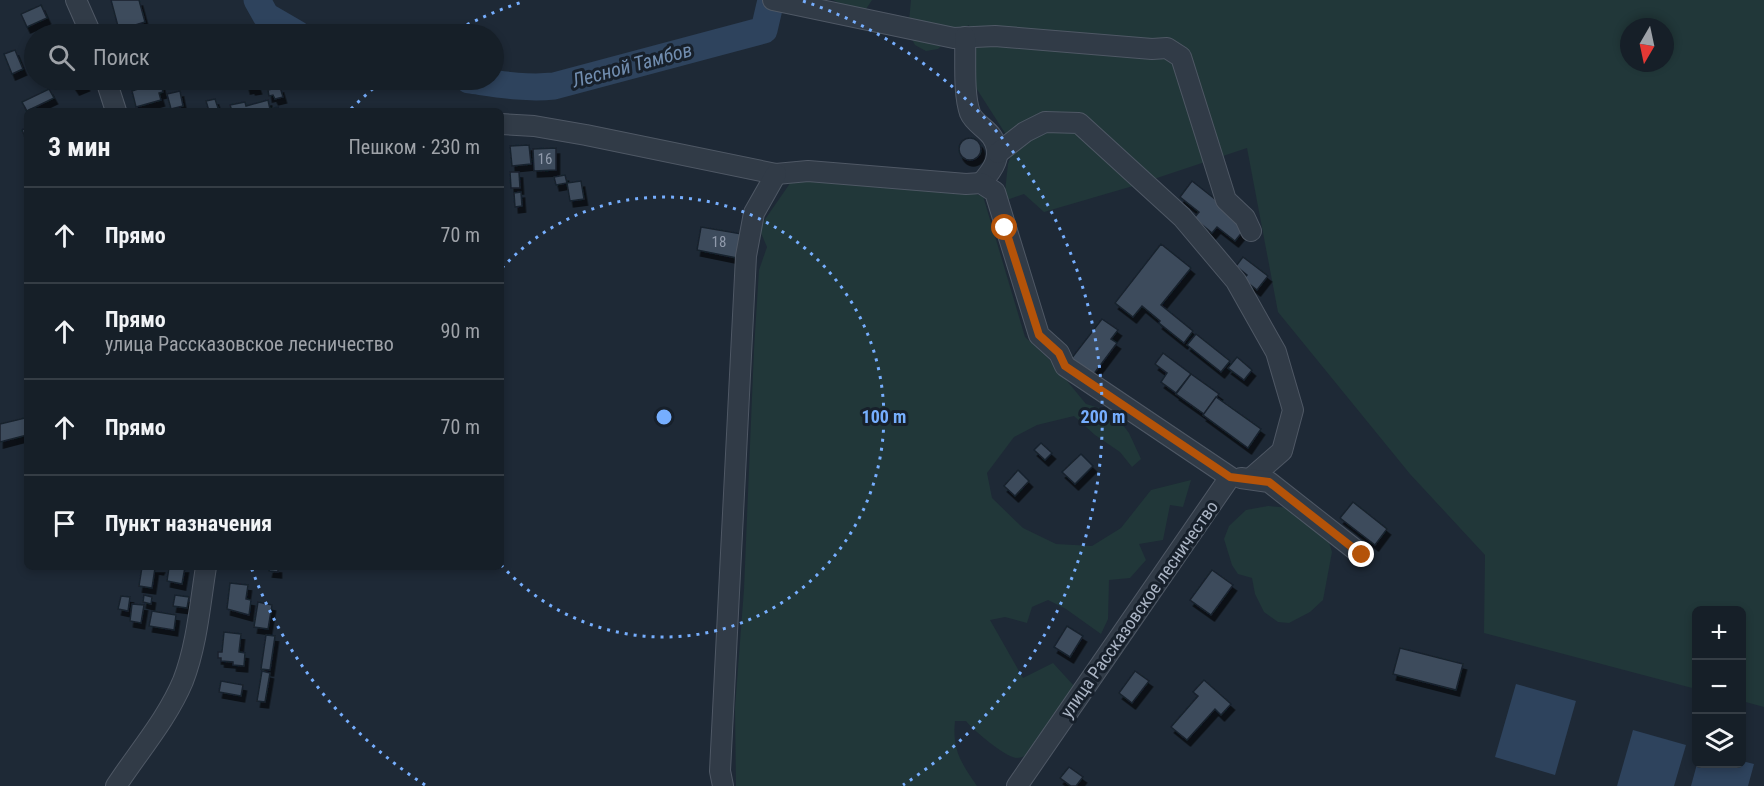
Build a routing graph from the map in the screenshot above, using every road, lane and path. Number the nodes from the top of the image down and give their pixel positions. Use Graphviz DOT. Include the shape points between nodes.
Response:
graph roads {
  1 [pos="76,0"];
  2 [pos="773,0"];
  3 [pos="87,24"];
  4 [pos="965,37"];
  5 [pos="109,90"];
  6 [pos="115,108"];
  7 [pos="504,124"];
  8 [pos="998,153"];
  9 [pos="776,174"];
  10 [pos="981,183"];
  11 [pos="1251,231"];
  12 [pos="1230,477"];
  13 [pos="1250,479"];
  14 [pos="1362,555"];
  15 [pos="206,570"];
  16 [pos="116,786"];
  17 [pos="723,786"];
  18 [pos="1017,786"];
  1 -- 3 [label="street"];
  2 -- 4 [label="street" via="954,38"];
  4 -- 8 [label="street" via="970,114 993,138"];
  4 -- 11 [label="street" via="1167,48 1181,57 1226,200 1245,218"];
  5 -- 6 [label="street"];
  7 -- 9 [label="street" via="586,135"];
  8 -- 10 [label="street" via="994,170"];
  8 -- 13 [label="street" via="1045,122 1079,123 1182,217 1236,281 1276,352 1293,410 1282,451"];
  9 -- 10 [label="street" via="808,171"];
  9 -- 17 [label="street" via="754,213 746,256 720,771"];
  10 -- 12 [label="street" via="995,192 1039,335 1059,353 1065,366"];
  12 -- 13 [label="street"];
  12 -- 18 [label="street, улица Рассказовское лесничество"];
  13 -- 14 [label="street" via="1269,482"];
  15 -- 16 [label="street" via="183,680 160,723"];
}
